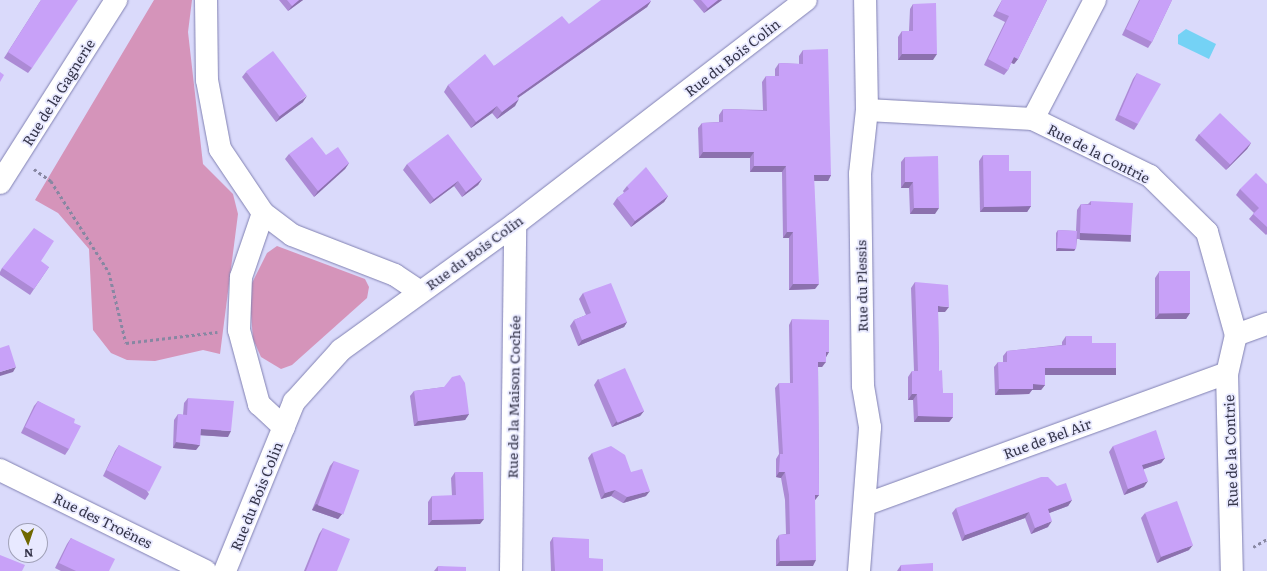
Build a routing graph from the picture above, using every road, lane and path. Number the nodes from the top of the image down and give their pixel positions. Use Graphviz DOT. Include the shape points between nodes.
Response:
graph roads {
  1 [pos="116,0"];
  2 [pos="206,0"];
  3 [pos="806,0"];
  4 [pos="865,0"];
  5 [pos="1095,0"];
  6 [pos="867,110"];
  7 [pos="1033,119"];
  8 [pos="17,157"];
  9 [pos="0,184"];
  10 [pos="263,212"];
  11 [pos="514,224"];
  12 [pos="419,291"];
  13 [pos="1267,324"];
  14 [pos="240,330"];
  15 [pos="1236,334"];
  16 [pos="1227,372"];
  17 [pos="284,427"];
  18 [pos="0,470"];
  19 [pos="867,504"];
  20 [pos="205,571"];
  21 [pos="225,571"];
  22 [pos="511,571"];
  23 [pos="859,571"];
  24 [pos="1232,571"];
  1 -- 8 [label="street, Rue de la Gagnerie"];
  2 -- 10 [label="street" via="207,80 220,149"];
  3 -- 11 [label="street, Rue du Bois Colin"];
  4 -- 6 [label="street, Rue du Plessis"];
  5 -- 7 [label="street"];
  6 -- 7 [label="street, Rue de la Contrie"];
  6 -- 19 [label="street, Rue du Plessis" via="860,174 863,386 870,427"];
  7 -- 15 [label="street, Rue de la Contrie" via="1150,176 1207,232"];
  8 -- 9 [label="street, Rue de la Gagnerie"];
  8 -- 14 [label="path" via="51,181 109,272 126,343"];
  10 -- 12 [label="street" via="292,235 395,275"];
  10 -- 14 [label="street" via="241,277"];
  11 -- 12 [label="street, Rue du Bois Colin"];
  11 -- 22 [label="street, Rue de la Maison Cochée"];
  12 -- 17 [label="street, Rue du Bois Colin" via="341,350 294,402"];
  13 -- 15 [label="street"];
  14 -- 17 [label="street" via="259,404"];
  15 -- 16 [label="street, Rue de la Contrie"];
  16 -- 19 [label="street, Rue de Bel Air"];
  16 -- 24 [label="street, Rue de la Contrie"];
  17 -- 21 [label="street, Rue du Bois Colin"];
  18 -- 20 [label="street, Rue des Troënes"];
  19 -- 23 [label="street, Rue du Plessis"];
}
